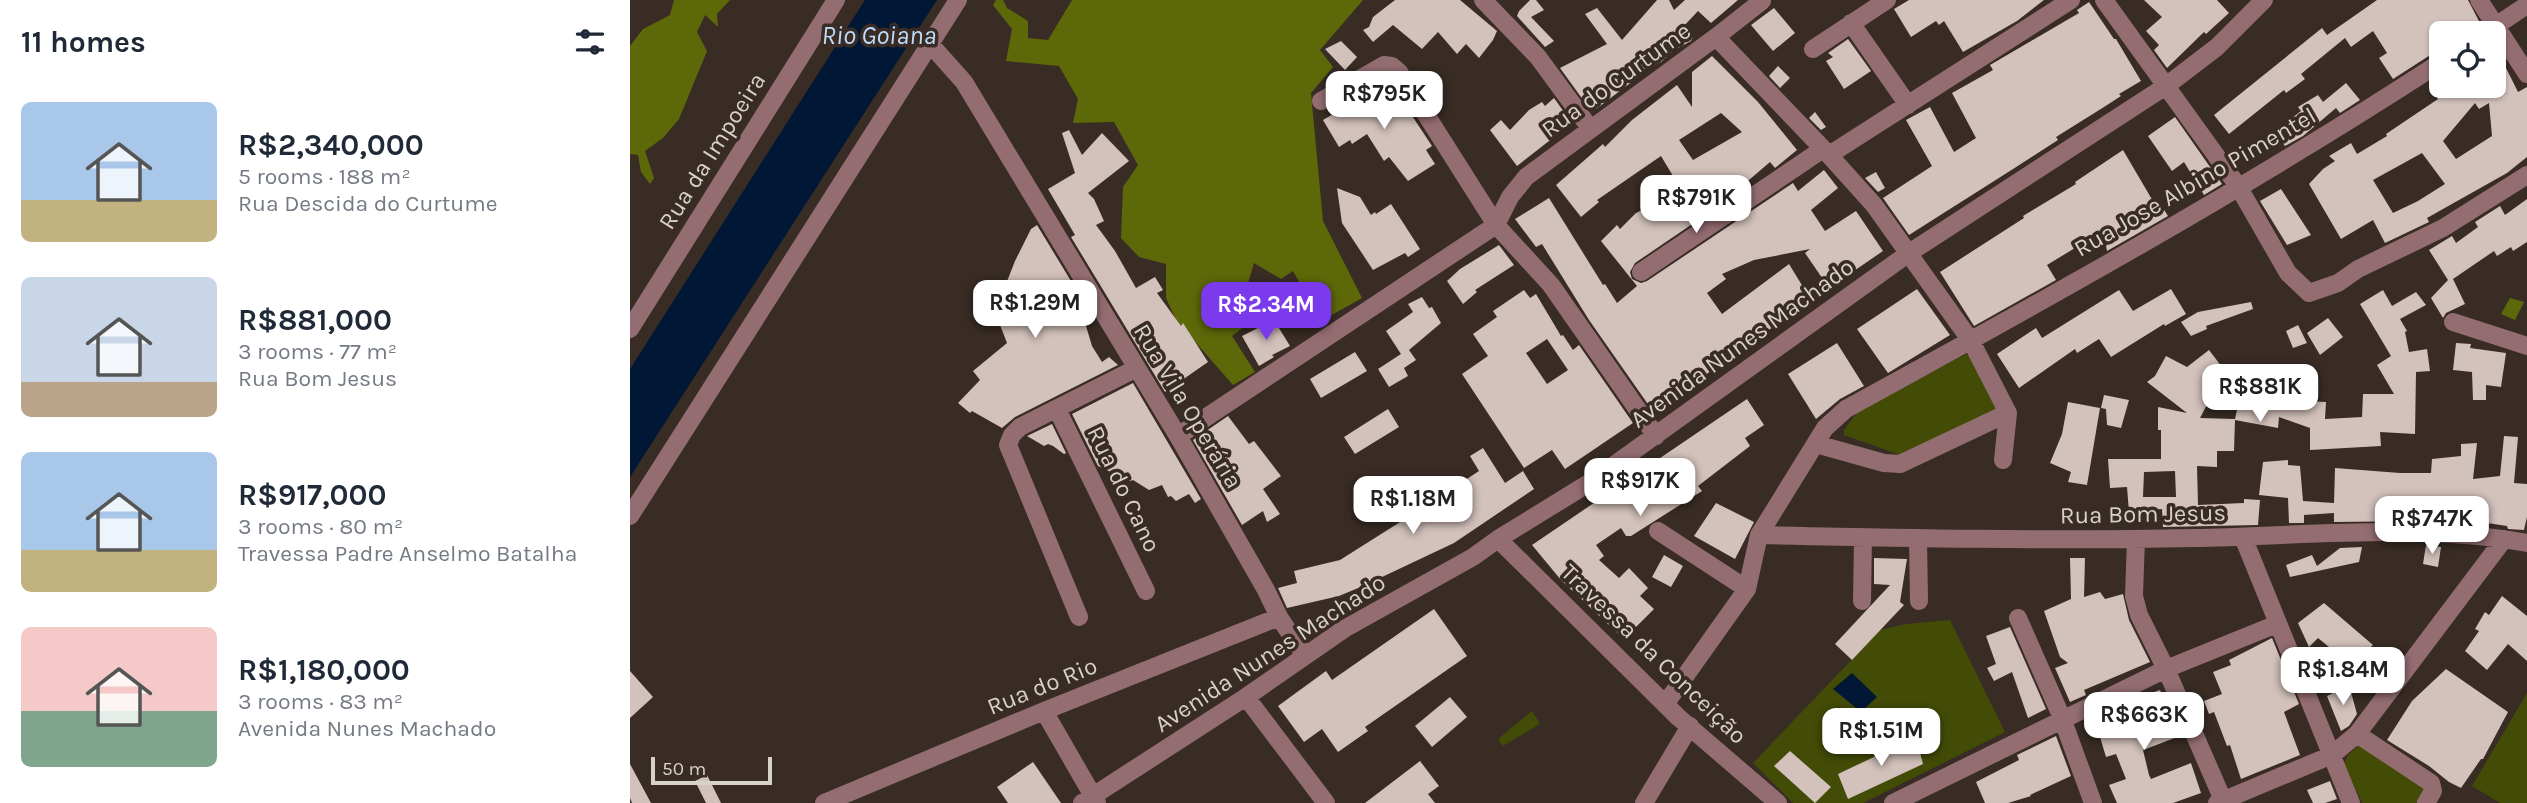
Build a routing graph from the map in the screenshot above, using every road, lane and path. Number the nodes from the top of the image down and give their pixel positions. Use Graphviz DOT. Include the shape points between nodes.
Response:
graph roads {
  1 [pos="836,0"];
  2 [pos="958,0"];
  3 [pos="1483,0"];
  4 [pos="1887,0"];
  5 [pos="2071,0"];
  6 [pos="2104,0"];
  7 [pos="2264,0"];
  8 [pos="2479,0"];
  9 [pos="1762,1"];
  10 [pos="2527,5"];
  11 [pos="2487,21"];
  12 [pos="2504,21"];
  13 [pos="1851,23"];
  14 [pos="1716,37"];
  15 [pos="931,45"];
  16 [pos="2506,48"];
  17 [pos="1813,49"];
  18 [pos="2429,70"];
  19 [pos="2527,74"];
  20 [pos="2166,86"];
  21 [pos="1321,102"];
  22 [pos="1908,105"];
  23 [pos="1590,128"];
  24 [pos="1826,152"];
  25 [pos="2527,175"];
  26 [pos="2238,187"];
  27 [pos="1496,225"];
  28 [pos="1909,253"];
  29 [pos="1642,272"];
  30 [pos="630,293"];
  31 [pos="646,302"];
  32 [pos="2453,322"];
  33 [pos="630,330"];
  34 [pos="1971,341"];
  35 [pos="2527,346"];
  36 [pos="1137,368"];
  37 [pos="1057,409"];
  38 [pos="2008,413"];
  39 [pos="1178,436"];
  40 [pos="1656,436"];
  41 [pos="1816,444"];
  42 [pos="2003,460"];
  43 [pos="630,516"];
  44 [pos="1658,531"];
  45 [pos="1759,535"];
  46 [pos="1863,537"];
  47 [pos="2243,537"];
  48 [pos="1918,538"];
  49 [pos="2504,538"];
  50 [pos="1498,539"];
  51 [pos="2136,539"];
  52 [pos="2527,542"];
  53 [pos="1747,589"];
  54 [pos="1146,591"];
  55 [pos="1862,601"];
  56 [pos="1919,601"];
  57 [pos="1079,617"];
  58 [pos="1279,617"];
  59 [pos="2018,618"];
  60 [pos="2277,624"];
  61 [pos="1305,656"];
  62 [pos="2166,669"];
  63 [pos="1246,696"];
  64 [pos="1666,703"];
  65 [pos="1044,711"];
  66 [pos="2062,718"];
  67 [pos="1690,726"];
  68 [pos="2357,734"];
  69 [pos="2332,755"];
  70 [pos="1091,801"];
  71 [pos="2220,802"];
  72 [pos="824,803"];
  73 [pos="1326,803"];
  74 [pos="1644,803"];
  75 [pos="1779,803"];
  76 [pos="1893,803"];
  77 [pos="2093,803"];
  78 [pos="2351,803"];
  79 [pos="2427,803"];
  1 -- 31 [label="street, Rua da Impoeira"];
  2 -- 15 [label="street"];
  3 -- 23 [label="street" via="1538,57"];
  4 -- 13 [label="street"];
  5 -- 22 [label="street"];
  6 -- 20 [label="street"];
  7 -- 20 [label="street, Avenida Nunes Machado" via="2217,47"];
  8 -- 11 [label="street"];
  9 -- 14 [label="street"];
  10 -- 12 [label="street"];
  13 -- 17 [label="street"];
  13 -- 22 [label="street"];
  14 -- 23 [label="street, Rua do Curtume"];
  14 -- 24 [label="street, Rua do Curtume"];
  15 -- 36 [label="street, Rua Vila Operária" via="964,82"];
  15 -- 43 [label="street"];
  16 -- 19 [label="street"];
  18 -- 26 [label="street, Rua Jose Albino Pimentel"];
  20 -- 26 [label="street"];
  20 -- 28 [label="street, Avenida Nunes Machado"];
  21 -- 27 [label="street" via="1375,69 1392,66"];
  22 -- 24 [label="street"];
  23 -- 27 [label="street, Rua do Curtume" via="1526,177"];
  24 -- 28 [label="street, Rua do Curtume"];
  24 -- 29 [label="street"];
  25 -- 26 [label="street" via="2443,228 2338,283 2309,293 2288,273"];
  26 -- 34 [label="street, Rua Jose Albino Pimentel"];
  27 -- 39 [label="street"];
  27 -- 40 [label="street" via="1551,285"];
  28 -- 34 [label="street, Rua do Curtume"];
  28 -- 40 [label="street, Avenida Nunes Machado"];
  30 -- 31 [label="street"];
  31 -- 33 [label="street, Rua da Impoeira"];
  32 -- 35 [label="street"];
  34 -- 38 [label="street, Rua do Curtume"];
  34 -- 41 [label="street, Rua Jose Albino Pimentel" via="1846,409 1825,428"];
  36 -- 37 [label="street"];
  36 -- 39 [label="street, Rua Vila Operária"];
  37 -- 54 [label="street, Rua do Cano"];
  37 -- 57 [label="street" via="1020,427 1008,445"];
  38 -- 41 [label="street" via="1900,464"];
  38 -- 42 [label="street"];
  39 -- 58 [label="street, Rua Vila Operária"];
  40 -- 50 [label="street, Avenida Nunes Machado"];
  41 -- 45 [label="street, Rua Jose Albino Pimentel"];
  44 -- 53 [label="street"];
  45 -- 46 [label="street, Rua Bom Jesus"];
  45 -- 53 [label="street, Rua Jose Albino Pimentel"];
  46 -- 48 [label="street, Rua Bom Jesus"];
  46 -- 55 [label="street"];
  47 -- 49 [label="street, Rua Bom Jesus" via="2383,531"];
  47 -- 51 [label="street, Rua Bom Jesus"];
  47 -- 60 [label="street"];
  48 -- 51 [label="street, Rua Bom Jesus"];
  48 -- 56 [label="street"];
  49 -- 52 [label="street, Rua Bom Jesus"];
  49 -- 68 [label="street"];
  50 -- 61 [label="street, Avenida Nunes Machado"];
  50 -- 64 [label="street, Travessa da Conceição"];
  51 -- 62 [label="street" via="2134,596"];
  53 -- 64 [label="street"];
  58 -- 61 [label="street, Rua Vila Operária"];
  58 -- 65 [label="street, Rua do Rio"];
  59 -- 66 [label="street"];
  60 -- 62 [label="street"];
  60 -- 69 [label="street"];
  61 -- 63 [label="street, Avenida Nunes Machado"];
  62 -- 66 [label="street"];
  62 -- 71 [label="street"];
  63 -- 70 [label="street, Avenida Nunes Machado"];
  63 -- 73 [label="street"];
  64 -- 67 [label="street, Travessa da Conceição"];
  65 -- 70 [label="street"];
  65 -- 72 [label="street, Rua do Rio"];
  66 -- 76 [label="street"];
  66 -- 77 [label="street"];
  67 -- 74 [label="street"];
  67 -- 75 [label="street, Travessa da Conceição"];
  68 -- 69 [label="street"];
  68 -- 79 [label="street" via="2431,783 2433,791"];
  69 -- 71 [label="street"];
  69 -- 78 [label="street"];
}
